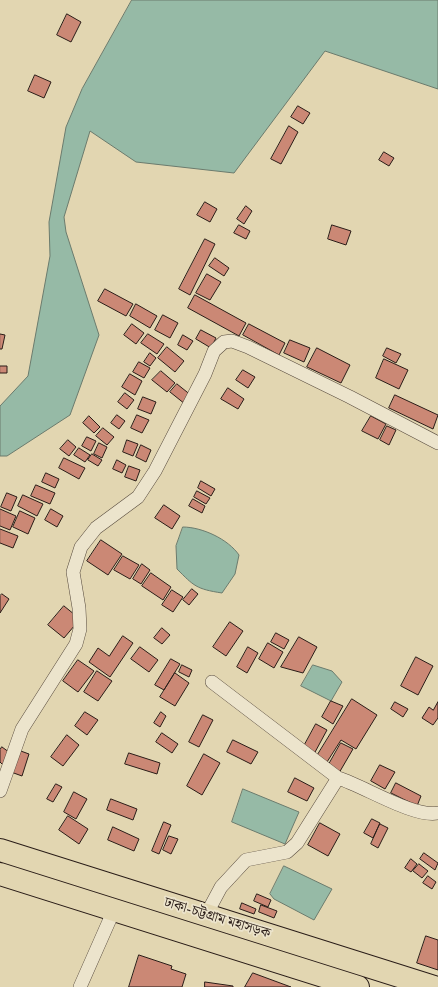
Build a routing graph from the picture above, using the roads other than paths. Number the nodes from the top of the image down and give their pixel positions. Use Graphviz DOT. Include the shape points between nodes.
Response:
graph roads {
  1 [pos="438,443"];
  2 [pos="212,682"];
  3 [pos="338,778"];
  4 [pos="0,791"];
  5 [pos="438,812"];
  6 [pos="0,850"];
  7 [pos="0,874"];
  8 [pos="114,910"];
  9 [pos="206,915"];
  10 [pos="80,987"];
  11 [pos="358,987"];
  12 [pos="434,987"];
  1 -- 4 [label="street" via="248,347 232,341 224,342 214,351 205,374 155,471 138,497 96,528 81,547 73,572 80,629 76,644 22,729"];
  2 -- 3 [label="street"];
  3 -- 5 [label="street" via="417,812"];
  3 -- 9 [label="street" via="297,843 287,852 242,863 221,887"];
  6 -- 9 [label="highway, ঢাকা-চট্টগ্রাম মহাসড়ক"];
  7 -- 8 [label="highway, ঢাকা-চট্টগ্রাম মহাসড়ক"];
  8 -- 10 [label="street"];
  8 -- 11 [label="highway, ঢাকা-চট্টগ্রাম মহাসড়ক"];
  9 -- 12 [label="highway, ঢাকা-চট্টগ্রাম মহাসড়ক"];
}
